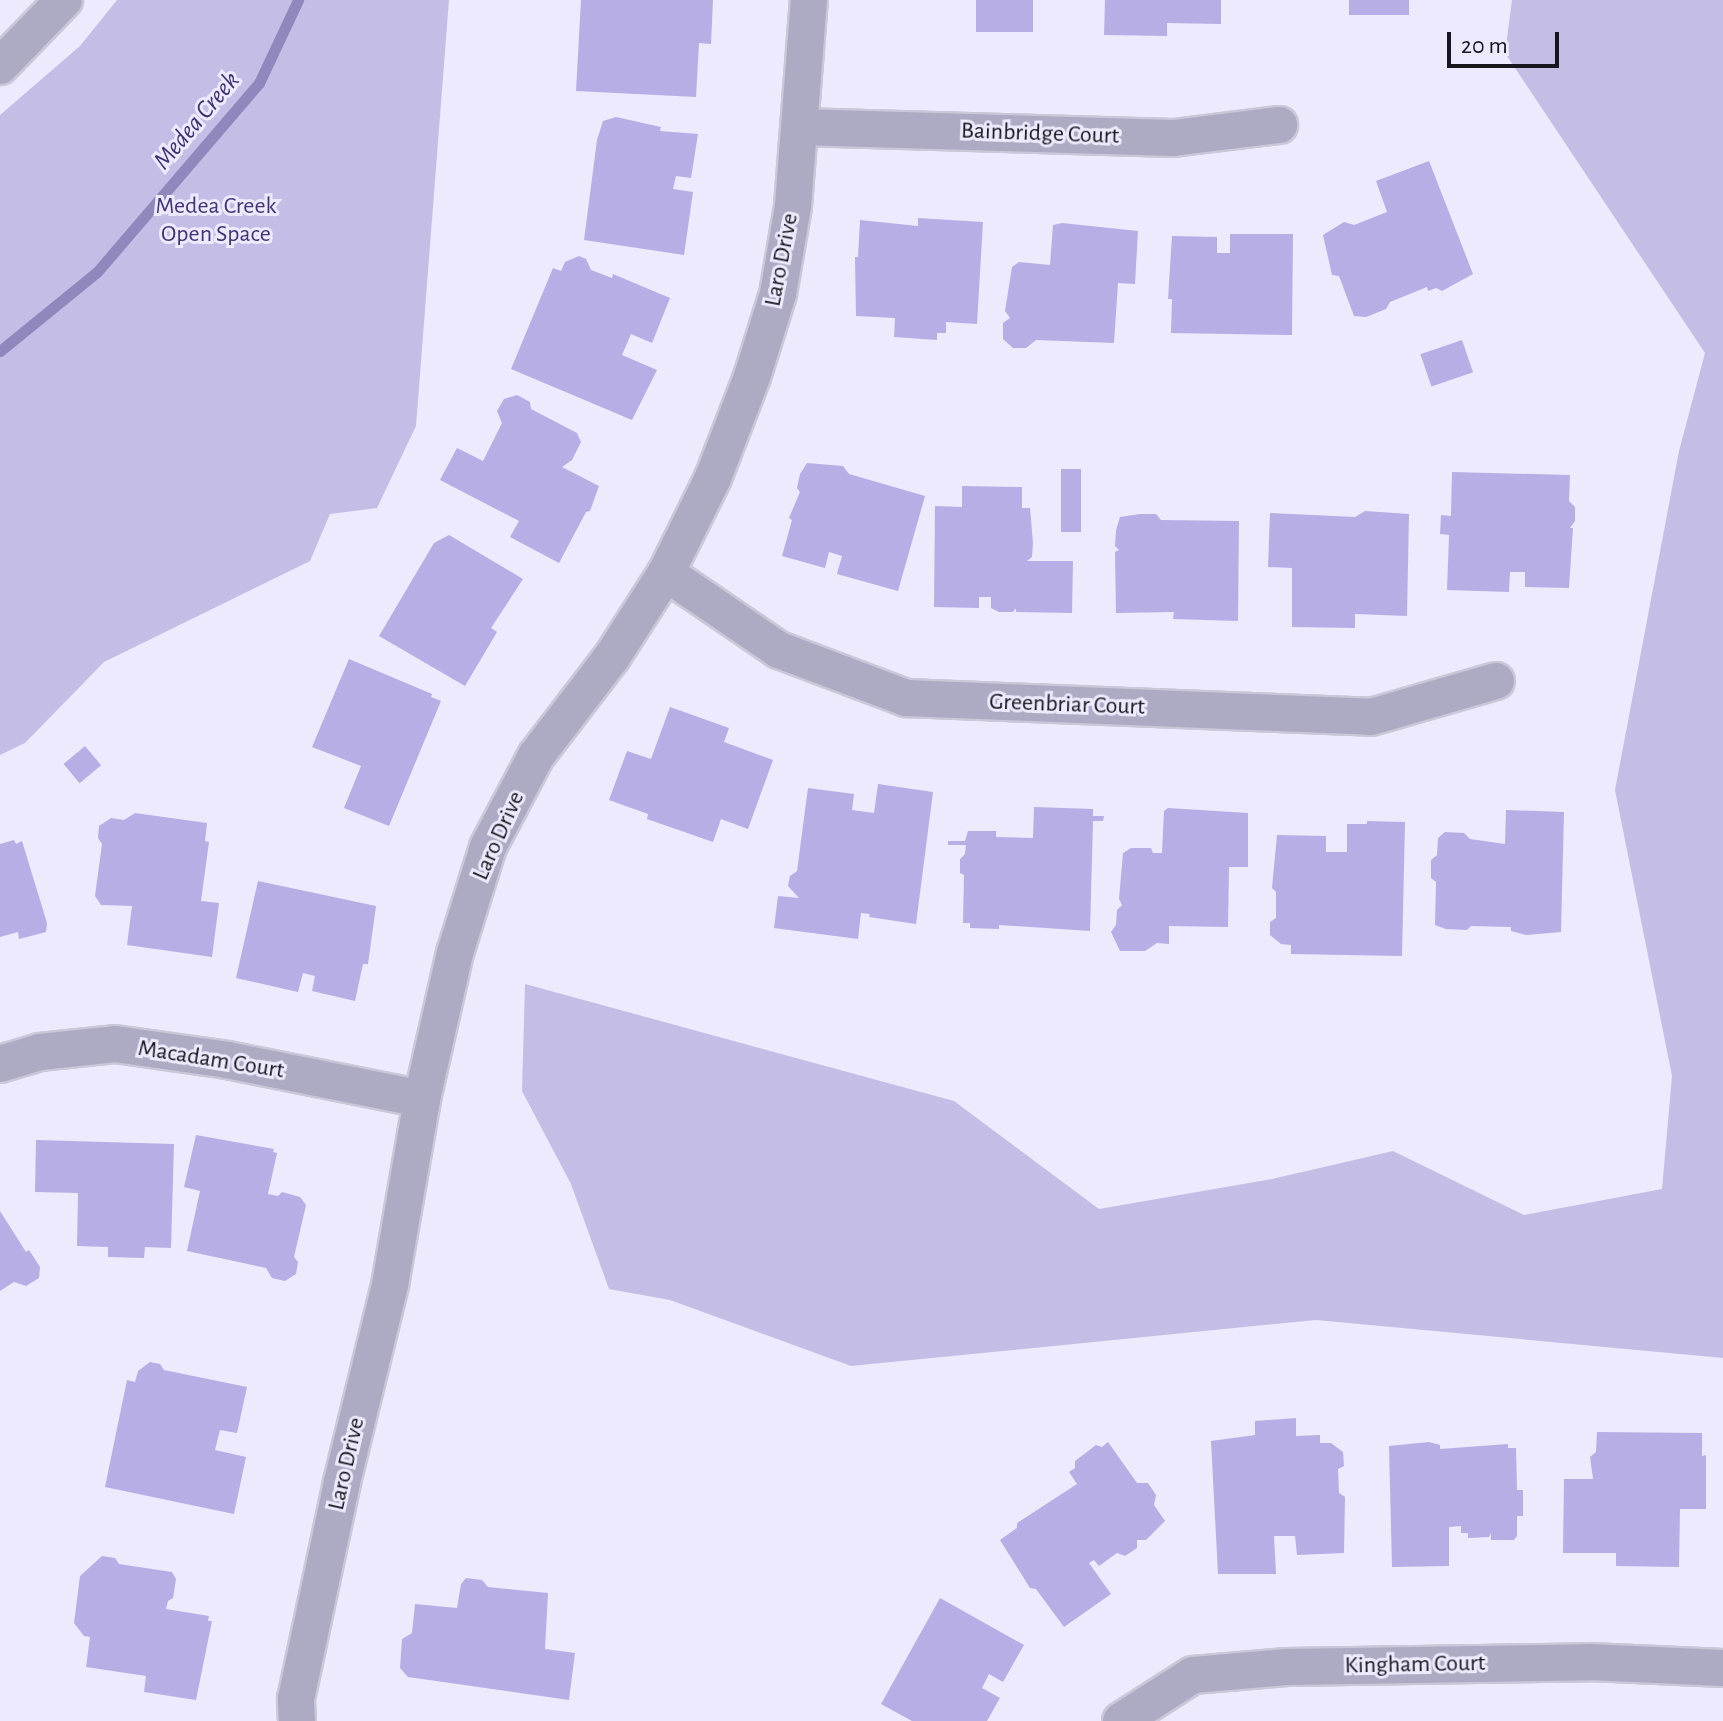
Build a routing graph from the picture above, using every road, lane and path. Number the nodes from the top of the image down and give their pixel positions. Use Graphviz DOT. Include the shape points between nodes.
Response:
graph roads {
  1 [pos="64,0"];
  2 [pos="809,0"];
  3 [pos="0,66"];
  4 [pos="1279,125"];
  5 [pos="800,127"];
  6 [pos="666,573"];
  7 [pos="1496,681"];
  8 [pos="0,1064"];
  9 [pos="422,1099"];
  10 [pos="1723,1668"];
  11 [pos="297,1721"];
  12 [pos="1121,1721"];
  1 -- 3 [label="street"];
  2 -- 5 [label="street, Laro Drive"];
  4 -- 5 [label="street, Bainbridge Court" via="1173,138"];
  5 -- 6 [label="street, Laro Drive" via="778,294 713,478"];
  6 -- 7 [label="street, Greenbriar Court" via="779,650 906,698 1371,717"];
  6 -- 9 [label="street, Laro Drive" via="612,657 536,756 488,847 455,953"];
  8 -- 9 [label="street, Macadam Court" via="40,1052 115,1044 227,1060"];
  9 -- 11 [label="street, Laro Drive" via="390,1285 296,1699"];
  10 -- 12 [label="street, Kingham Court" via="1590,1662 1287,1667 1193,1675"];
}
